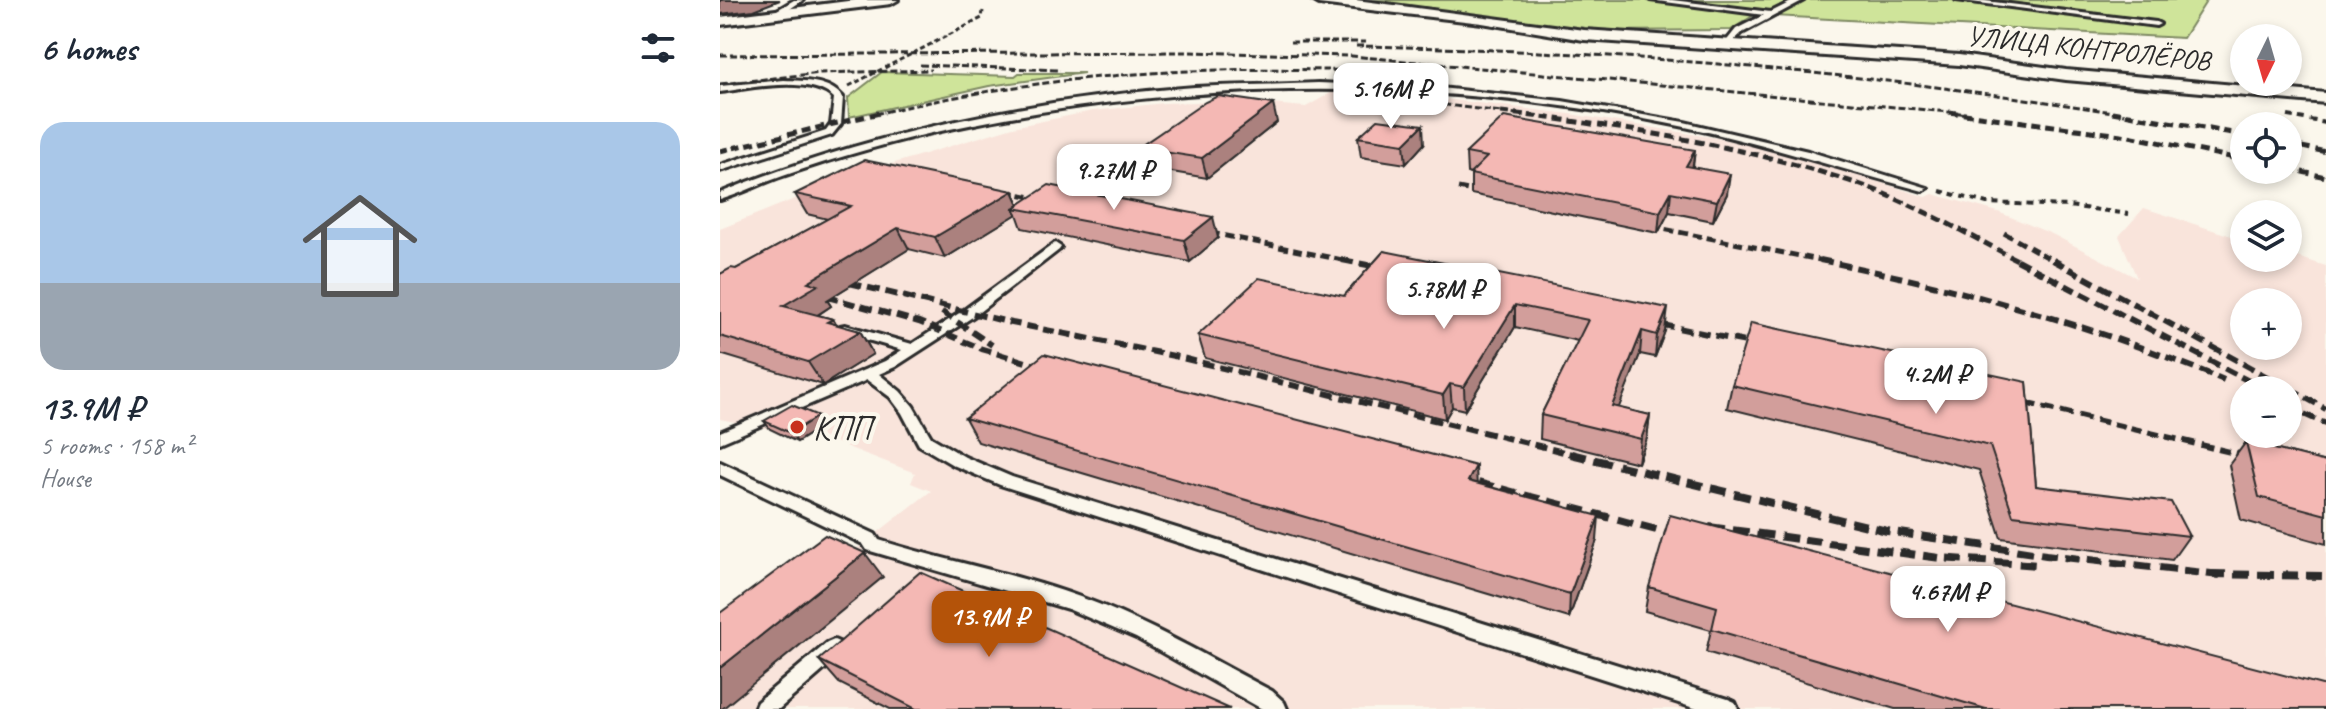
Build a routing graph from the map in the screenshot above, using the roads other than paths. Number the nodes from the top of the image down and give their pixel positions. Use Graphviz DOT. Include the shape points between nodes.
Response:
graph roads {
  1 [pos="799,0"];
  2 [pos="891,0"];
  3 [pos="1319,0"];
  4 [pos="1654,0"];
  5 [pos="1800,0"];
  6 [pos="1960,0"];
  7 [pos="1770,14"];
  8 [pos="775,15"];
  9 [pos="720,21"];
  10 [pos="2156,24"];
  11 [pos="1728,44"];
  12 [pos="720,89"];
  13 [pos="2326,98"];
  14 [pos="720,168"];
  15 [pos="1923,188"];
  16 [pos="720,197"];
  17 [pos="1055,247"];
  18 [pos="834,325"];
  19 [pos="914,349"];
  20 [pos="869,374"];
  21 [pos="720,438"];
  22 [pos="720,468"];
  23 [pos="848,637"];
  24 [pos="764,709"];
  25 [pos="1277,709"];
  26 [pos="1728,709"];
  1 -- 8 [label="lane"];
  2 -- 8 [label="street"];
  3 -- 11 [label="street, УЛИЦА КОНТРОЛЁРОВ" via="1584,35"];
  4 -- 7 [label="lane"];
  5 -- 7 [label="lane"];
  6 -- 10 [label="lane"];
  7 -- 11 [label="lane" via="1739,31"];
  8 -- 9 [label="street"];
  11 -- 13 [label="street, УЛИЦА КОНТРОЛЁРОВ" via="1959,60"];
  12 -- 14 [label="lane" via="800,83 837,92 836,124 829,133"];
  15 -- 16 [label="lane" via="1748,138 1559,104 1375,85 1289,84 1143,94 1012,113 824,158"];
  17 -- 19 [label="lane"];
  18 -- 19 [label="lane"];
  19 -- 20 [label="lane"];
  20 -- 21 [label="lane"];
  20 -- 26 [label="lane" via="895,394 925,441 1006,481"];
  22 -- 25 [label="lane" via="926,570 1026,587 1102,614"];
  23 -- 24 [label="lane"];
}
